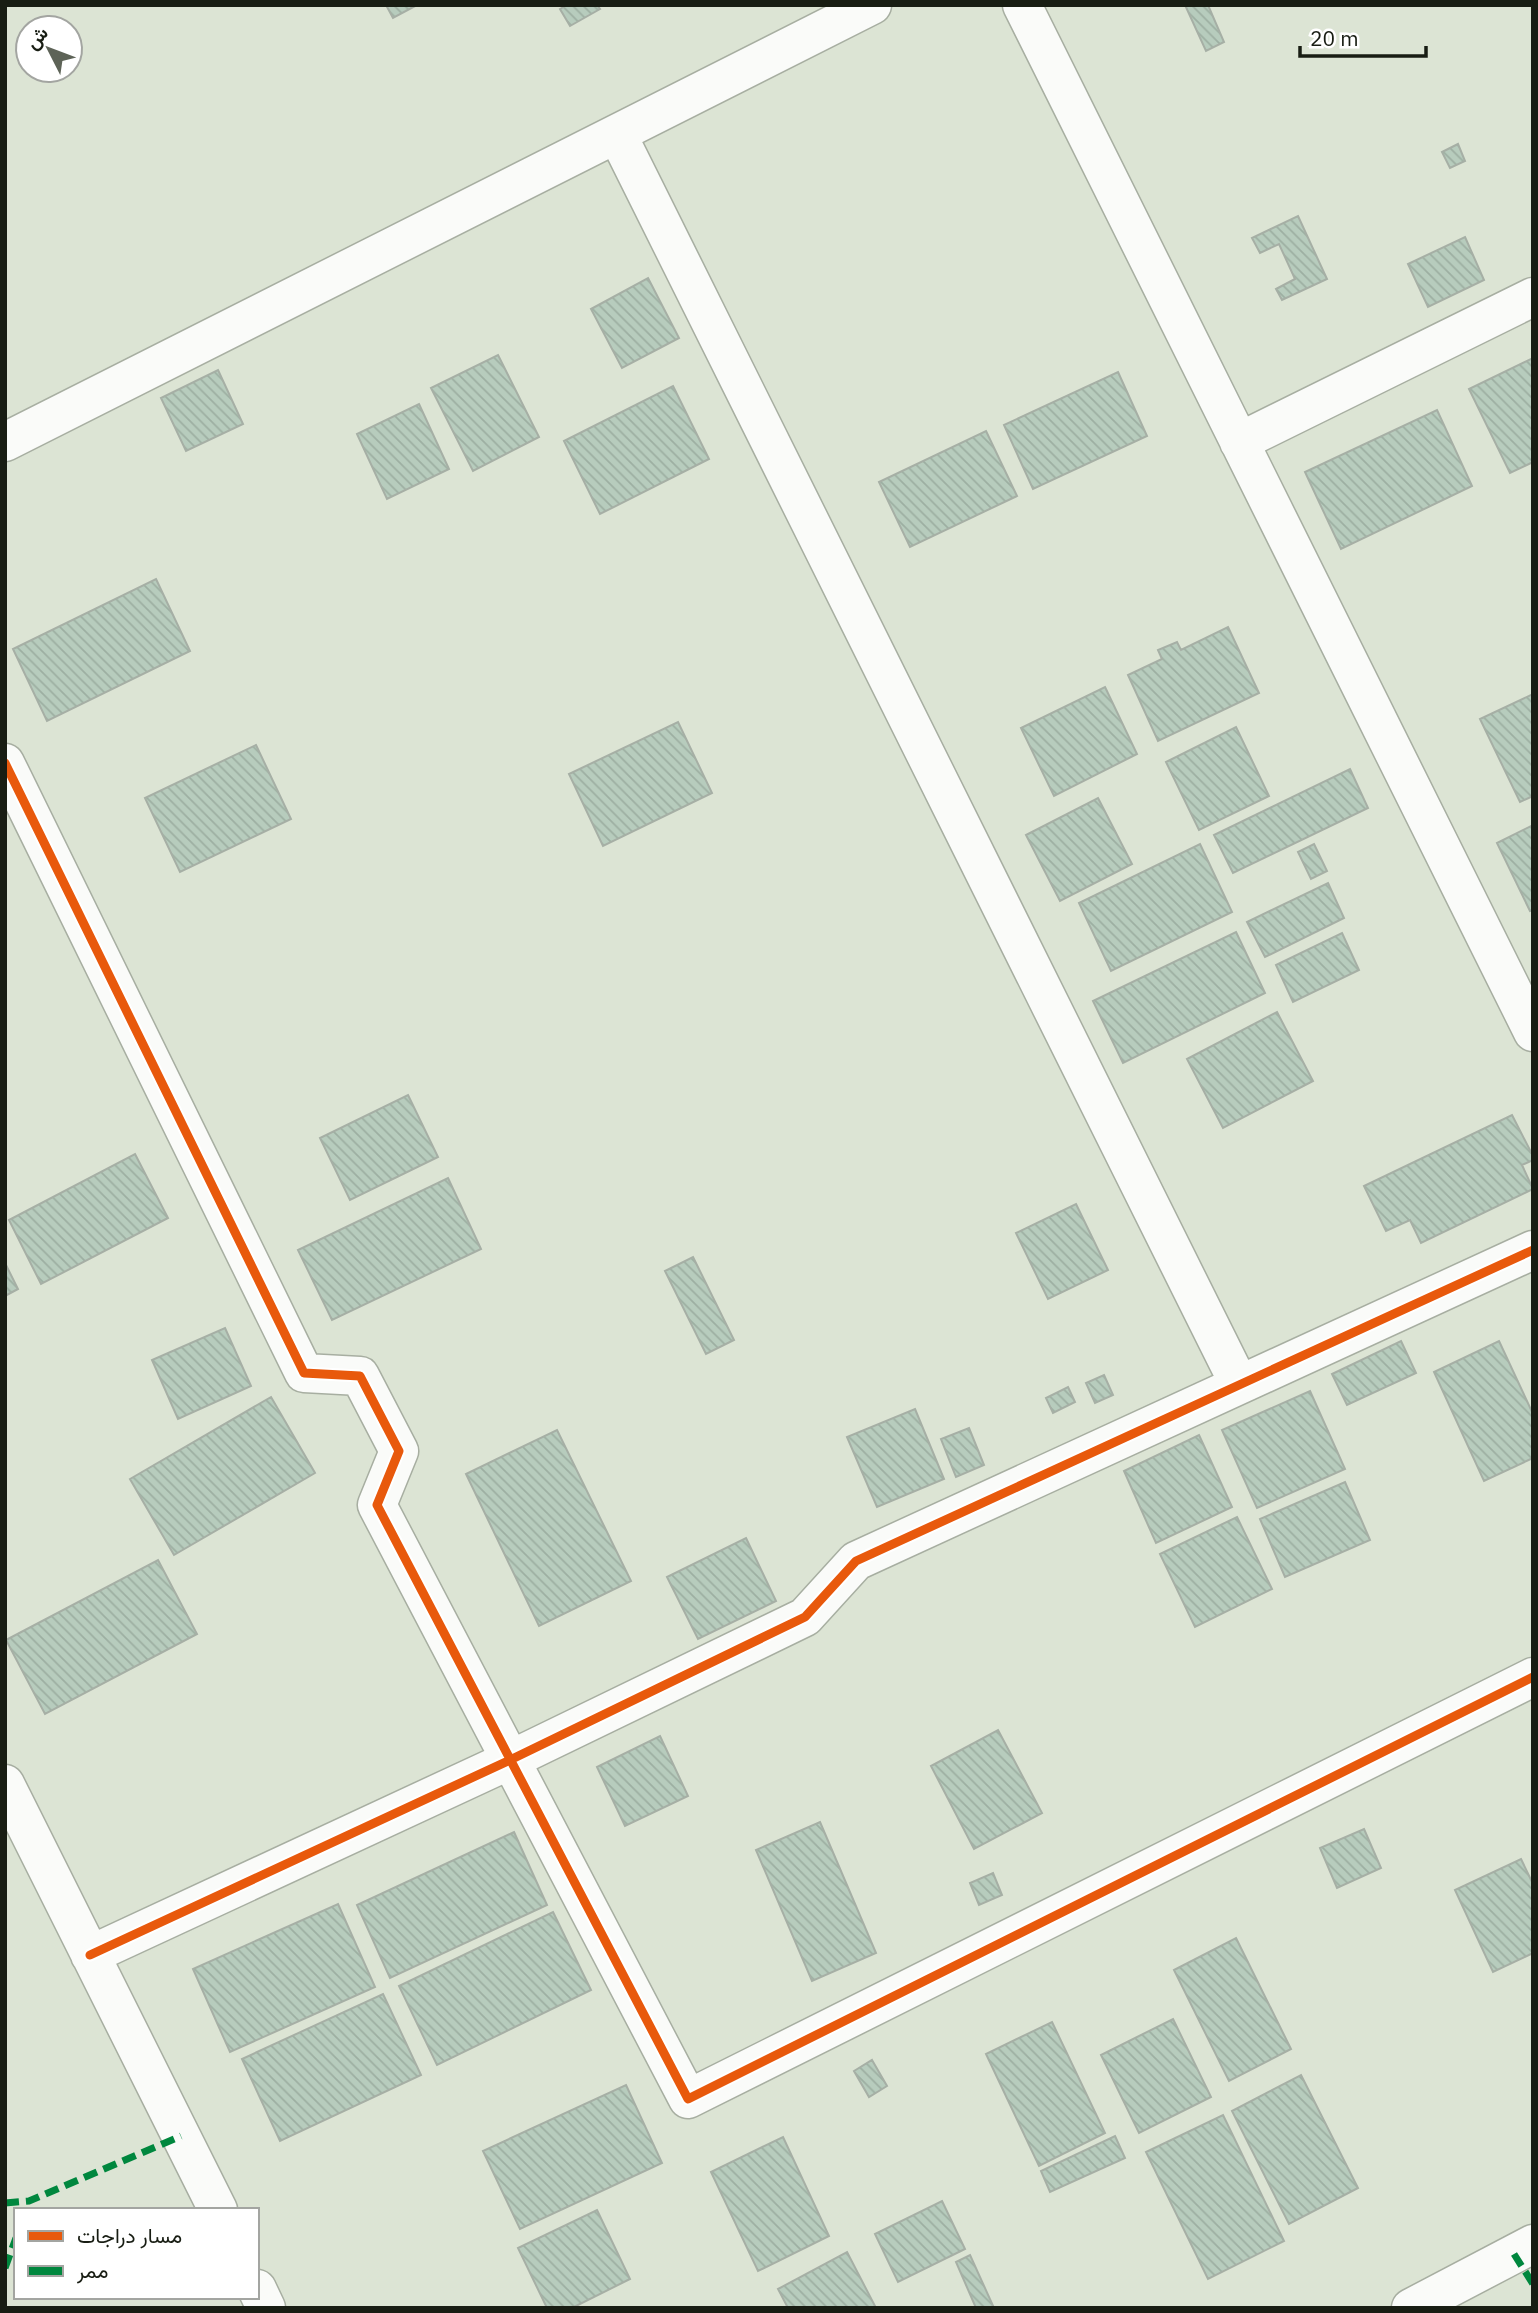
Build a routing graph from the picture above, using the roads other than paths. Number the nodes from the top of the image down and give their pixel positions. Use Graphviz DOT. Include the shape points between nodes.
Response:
graph roads {
  1 [pos="872,5"];
  2 [pos="1021,5"];
  3 [pos="617,134"];
  4 [pos="1533,297"];
  5 [pos="5,442"];
  6 [pos="1239,442"];
  7 [pos="5,762"];
  8 [pos="1533,1032"];
  9 [pos="1533,1250"];
  10 [pos="1239,1384"];
  11 [pos="1533,1677"];
  12 [pos="510,1760"];
  13 [pos="5,1784"];
  14 [pos="90,1955"];
  15 [pos="217,2208"];
  16 [pos="1533,2244"];
  17 [pos="1411,2308"];
  1 -- 3 [label="street"];
  2 -- 6 [label="street"];
  3 -- 5 [label="street"];
  3 -- 10 [label="street"];
  4 -- 6 [label="street"];
  6 -- 8 [label="street"];
  7 -- 12 [label="street" via="304,1373 360,1376 399,1451 377,1505"];
  9 -- 10 [label="street"];
  10 -- 12 [label="street" via="856,1561 805,1617"];
  11 -- 12 [label="street" via="688,2099"];
  12 -- 14 [label="street"];
  13 -- 14 [label="street"];
  14 -- 15 [label="street"];
  16 -- 17 [label="street"];
}
